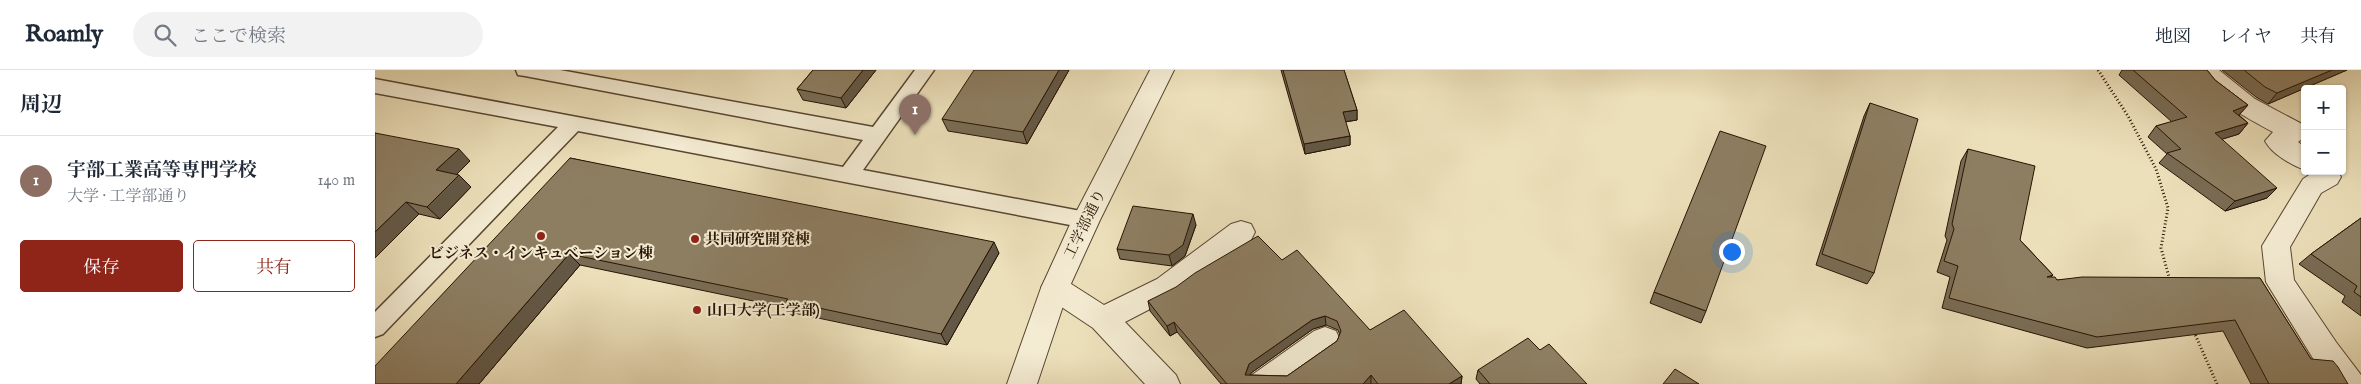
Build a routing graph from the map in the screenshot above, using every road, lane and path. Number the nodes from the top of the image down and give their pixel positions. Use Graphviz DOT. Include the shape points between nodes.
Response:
graph roads {
  1 [pos="525,70"];
  2 [pos="925,70"];
  3 [pos="1162,70"];
  4 [pos="2098,70"];
  5 [pos="2204,70"];
  6 [pos="588,75"];
  7 [pos="375,86"];
  8 [pos="574,123"];
  9 [pos="877,135"];
  10 [pos="2301,157"];
  11 [pos="848,175"];
  12 [pos="2325,175"];
  13 [pos="1086,220"];
  14 [pos="1241,232"];
  15 [pos="2173,287"];
  16 [pos="1055,288"];
  17 [pos="1103,319"];
  18 [pos="375,327"];
  19 [pos="2193,331"];
  20 [pos="1325,340"];
  21 [pos="1022,384"];
  22 [pos="1165,384"];
  23 [pos="1263,384"];
  24 [pos="2217,384"];
  25 [pos="2350,384"];
  1 -- 6 [label="lane"];
  2 -- 9 [label="lane"];
  3 -- 13 [label="street, 工学部通り"];
  4 -- 15 [label="path" via="2156,169 2168,208 2161,248"];
  5 -- 10 [label="street" via="2236,100 2295,132 2278,141"];
  6 -- 9 [label="lane"];
  7 -- 8 [label="lane"];
  8 -- 11 [label="lane"];
  8 -- 18 [label="lane"];
  9 -- 11 [label="lane"];
  11 -- 13 [label="lane"];
  12 -- 25 [label="street" via="2328,177 2312,186 2276,246 2281,282"];
  13 -- 16 [label="street, 工学部通り"];
  14 -- 17 [label="street" via="1167,287"];
  16 -- 17 [label="street"];
  16 -- 21 [label="street, 工学部通り"];
  17 -- 22 [label="street"];
  19 -- 24 [label="path"];
  20 -- 23 [label="street"];
}
